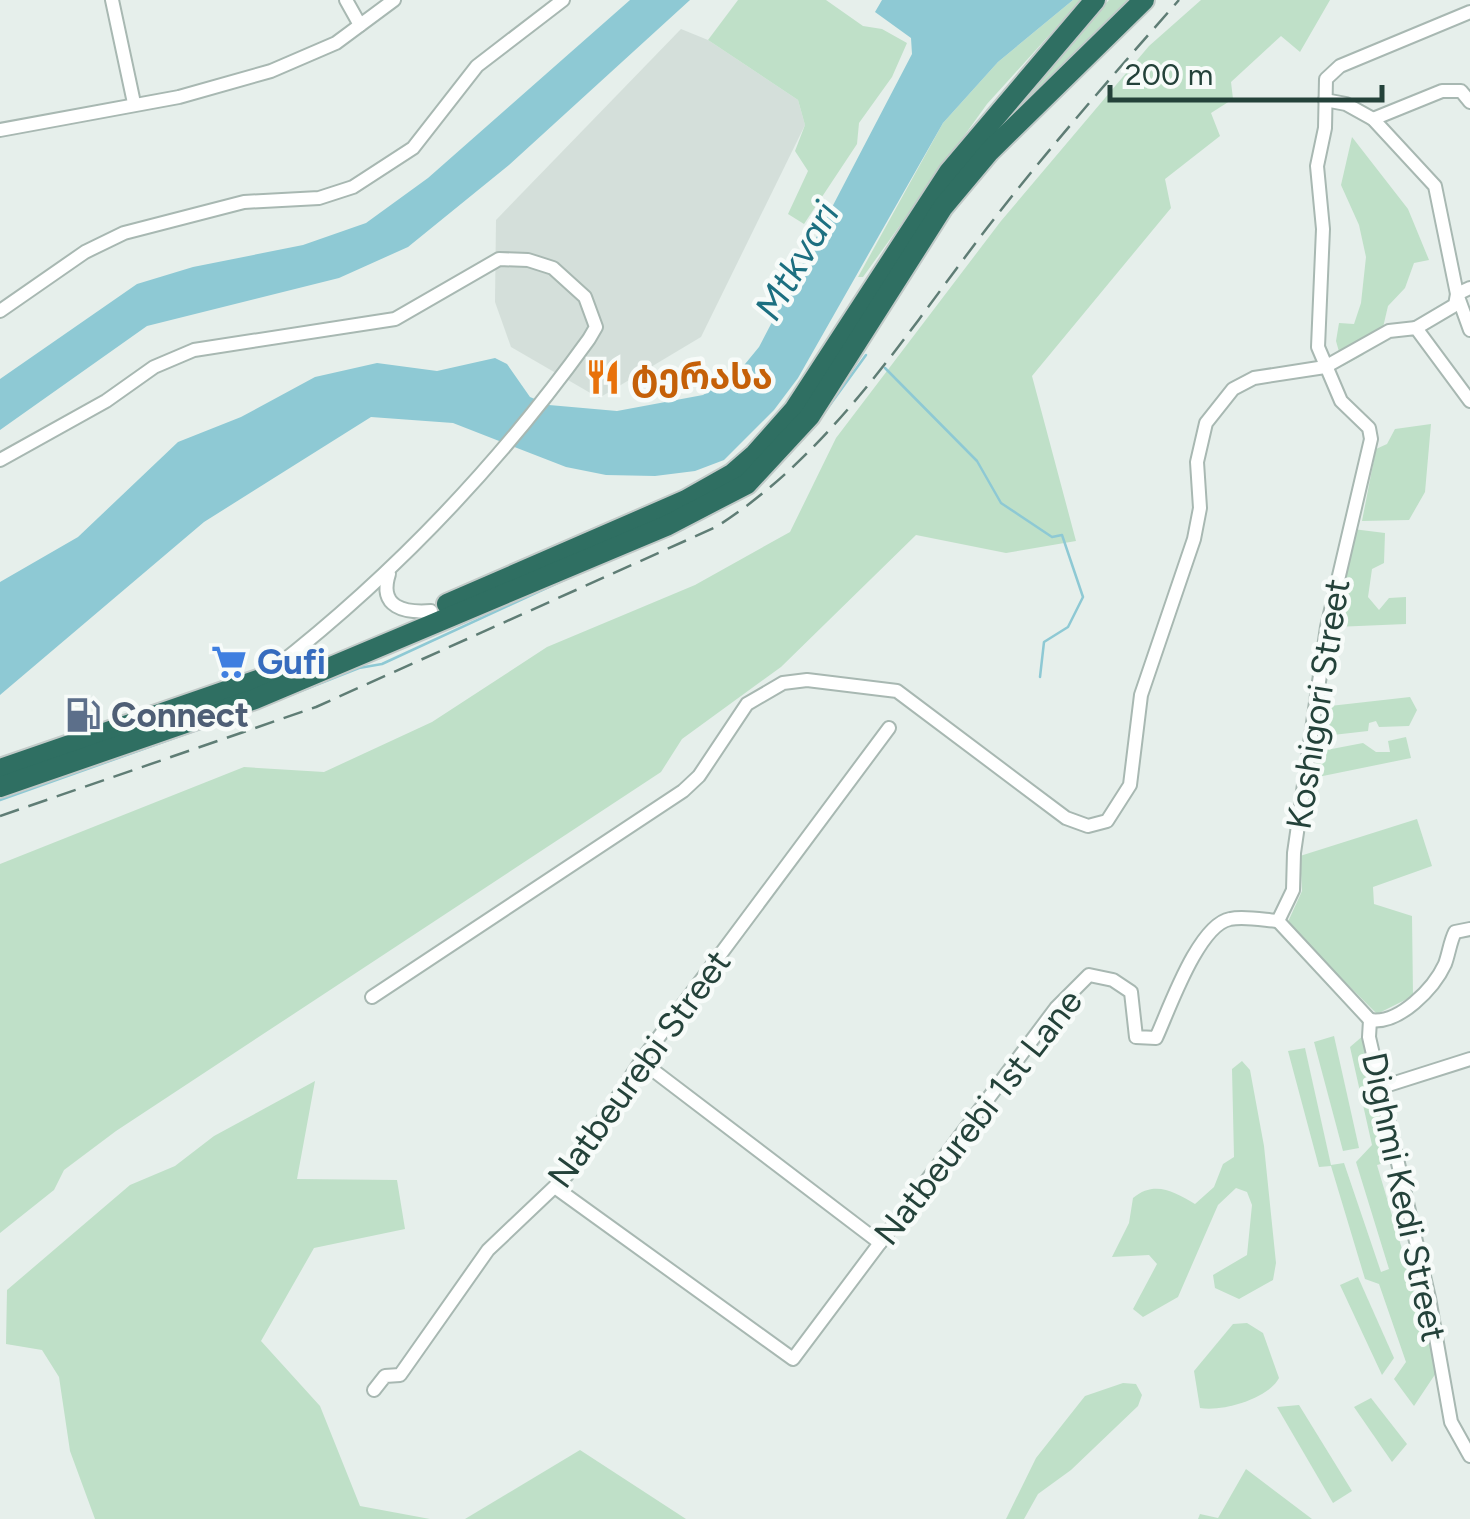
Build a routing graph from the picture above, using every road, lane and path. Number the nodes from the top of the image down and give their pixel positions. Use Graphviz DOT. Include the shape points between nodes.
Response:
graph roads {
  1 [pos="112,0"];
  2 [pos="346,0"];
  3 [pos="394,0"];
  4 [pos="562,0"];
  5 [pos="1095,0"];
  6 [pos="1144,0"];
  7 [pos="1470,12"];
  8 [pos="360,25"];
  9 [pos="1325,100"];
  10 [pos="1470,102"];
  11 [pos="134,103"];
  12 [pos="1373,119"];
  13 [pos="0,130"];
  14 [pos="1464,291"];
  15 [pos="0,311"];
  16 [pos="1416,328"];
  17 [pos="1470,330"];
  18 [pos="1325,367"];
  19 [pos="1470,401"];
  20 [pos="0,460"];
  21 [pos="390,572"];
  22 [pos="431,611"];
  23 [pos="255,682"];
  24 [pos="890,728"];
  25 [pos="0,769"];
  26 [pos="0,787"];
  27 [pos="1278,921"];
  28 [pos="1470,929"];
  29 [pos="372,998"];
  30 [pos="1370,1020"];
  31 [pos="1470,1059"];
  32 [pos="641,1061"];
  33 [pos="1382,1088"];
  34 [pos="556,1188"];
  35 [pos="880,1243"];
  36 [pos="374,1390"];
  37 [pos="1470,1456"];
  1 -- 11 [label="street"];
  2 -- 8 [label="street"];
  3 -- 8 [label="street"];
  4 -- 15 [label="street" via="477,66 413,148 352,187 319,198 244,202 124,234 85,252"];
  5 -- 22 [label="highway" via="949,172 794,410 756,454 686,500"];
  6 -- 26 [label="highway" via="1029,111 943,208 810,416 747,484 666,526 254,698"];
  7 -- 9 [label="street" via="1340,66 1326,79"];
  8 -- 11 [label="street" via="271,71"];
  9 -- 12 [label="street"];
  9 -- 18 [label="street" via="1318,347"];
  10 -- 12 [label="street" via="1461,92 1442,91"];
  11 -- 13 [label="street"];
  12 -- 14 [label="street" via="1435,186"];
  14 -- 16 [label="street" via="1454,306"];
  14 -- 17 [label="street"];
  16 -- 18 [label="street" via="1389,331"];
  16 -- 19 [label="street"];
  18 -- 27 [label="street, Koshigori Street" via="1371,439 1327,627 1294,890"];
  18 -- 29 [label="street" via="1254,378 1233,389 1206,423 1194,539 1141,695 1130,786 1107,821 1088,826 1066,818 897,691 783,683 747,704 683,792"];
  20 -- 21 [label="street" via="194,350 395,319 499,259 553,268 585,297 596,327 491,463"];
  21 -- 22 [label="street" via="391,603 402,612"];
  21 -- 23 [label="street"];
  22 -- 23 [label="highway"];
  23 -- 25 [label="highway"];
  24 -- 32 [label="street, Natbeurebi Street"];
  27 -- 30 [label="street"];
  27 -- 35 [label="street, Natbeurebi 1st Lane" via="1229,919 1215,927 1193,957 1156,1038 1136,1037 1131,992 1089,975 1056,1008"];
  28 -- 30 [label="street, Dighmi Kedi Street" via="1455,932 1444,967 1413,1003 1384,1020"];
  30 -- 33 [label="street, Dighmi Kedi Street"];
  31 -- 33 [label="street"];
  32 -- 34 [label="street, Natbeurebi Street"];
  32 -- 35 [label="street"];
  33 -- 37 [label="street, Dighmi Kedi Street" via="1450,1422"];
  34 -- 35 [label="street, Natbeurebi 1st Lane" via="793,1359"];
  34 -- 36 [label="street, Natbeurebi Street" via="488,1250 400,1375 385,1376"];
}
